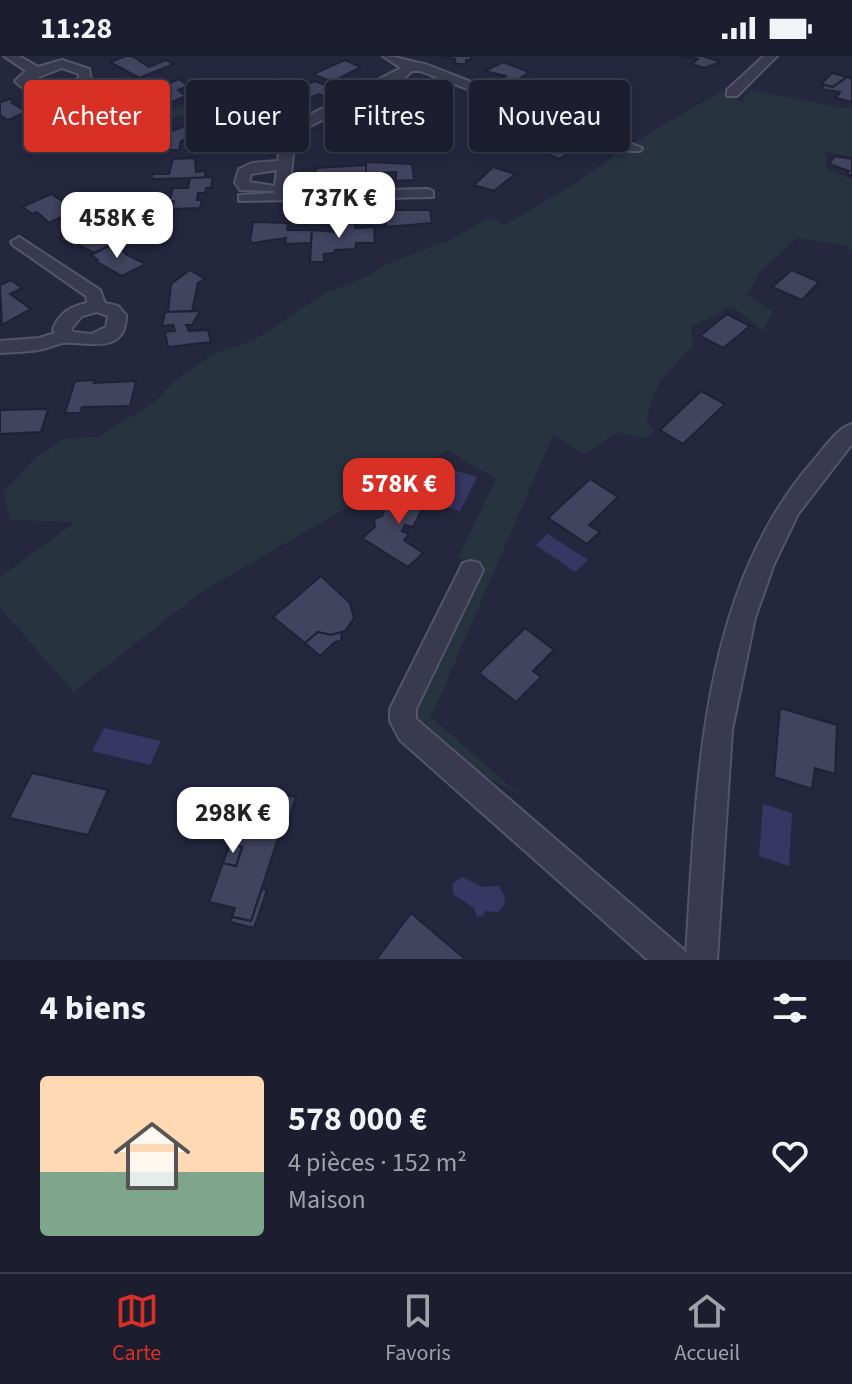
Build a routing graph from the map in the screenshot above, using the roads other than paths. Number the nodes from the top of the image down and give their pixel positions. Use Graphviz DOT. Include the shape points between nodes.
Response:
graph roads {
  1 [pos="10,56"];
  2 [pos="389,56"];
  3 [pos="771,56"];
  4 [pos="409,68"];
  5 [pos="36,71"];
  6 [pos="732,93"];
  7 [pos="635,148"];
  8 [pos="284,165"];
  9 [pos="282,192"];
  10 [pos="428,194"];
  11 [pos="244,198"];
  12 [pos="19,242"];
  13 [pos="97,307"];
  14 [pos="66,336"];
  15 [pos="0,347"];
  16 [pos="852,431"];
  17 [pos="471,570"];
  18 [pos="672,960"];
  19 [pos="701,960"];
  1 -- 5 [label="street"];
  2 -- 4 [label="street"];
  3 -- 6 [label="street"];
  4 -- 7 [label="street" via="421,67"];
  4 -- 8 [label="street" via="293,129"];
  8 -- 9 [label="street"];
  8 -- 9 [label="street" via="248,168 242,182 253,189"];
  9 -- 10 [label="street"];
  9 -- 11 [label="street"];
  12 -- 13 [label="street" via="94,294"];
  13 -- 14 [label="street" via="67,319 62,329"];
  13 -- 14 [label="street" via="117,315 112,332 90,341"];
  14 -- 15 [label="street"];
  16 -- 19 [label="street" via="788,511 743,612 723,691 712,780"];
  17 -- 18 [label="street" via="403,709 403,721"];
}
